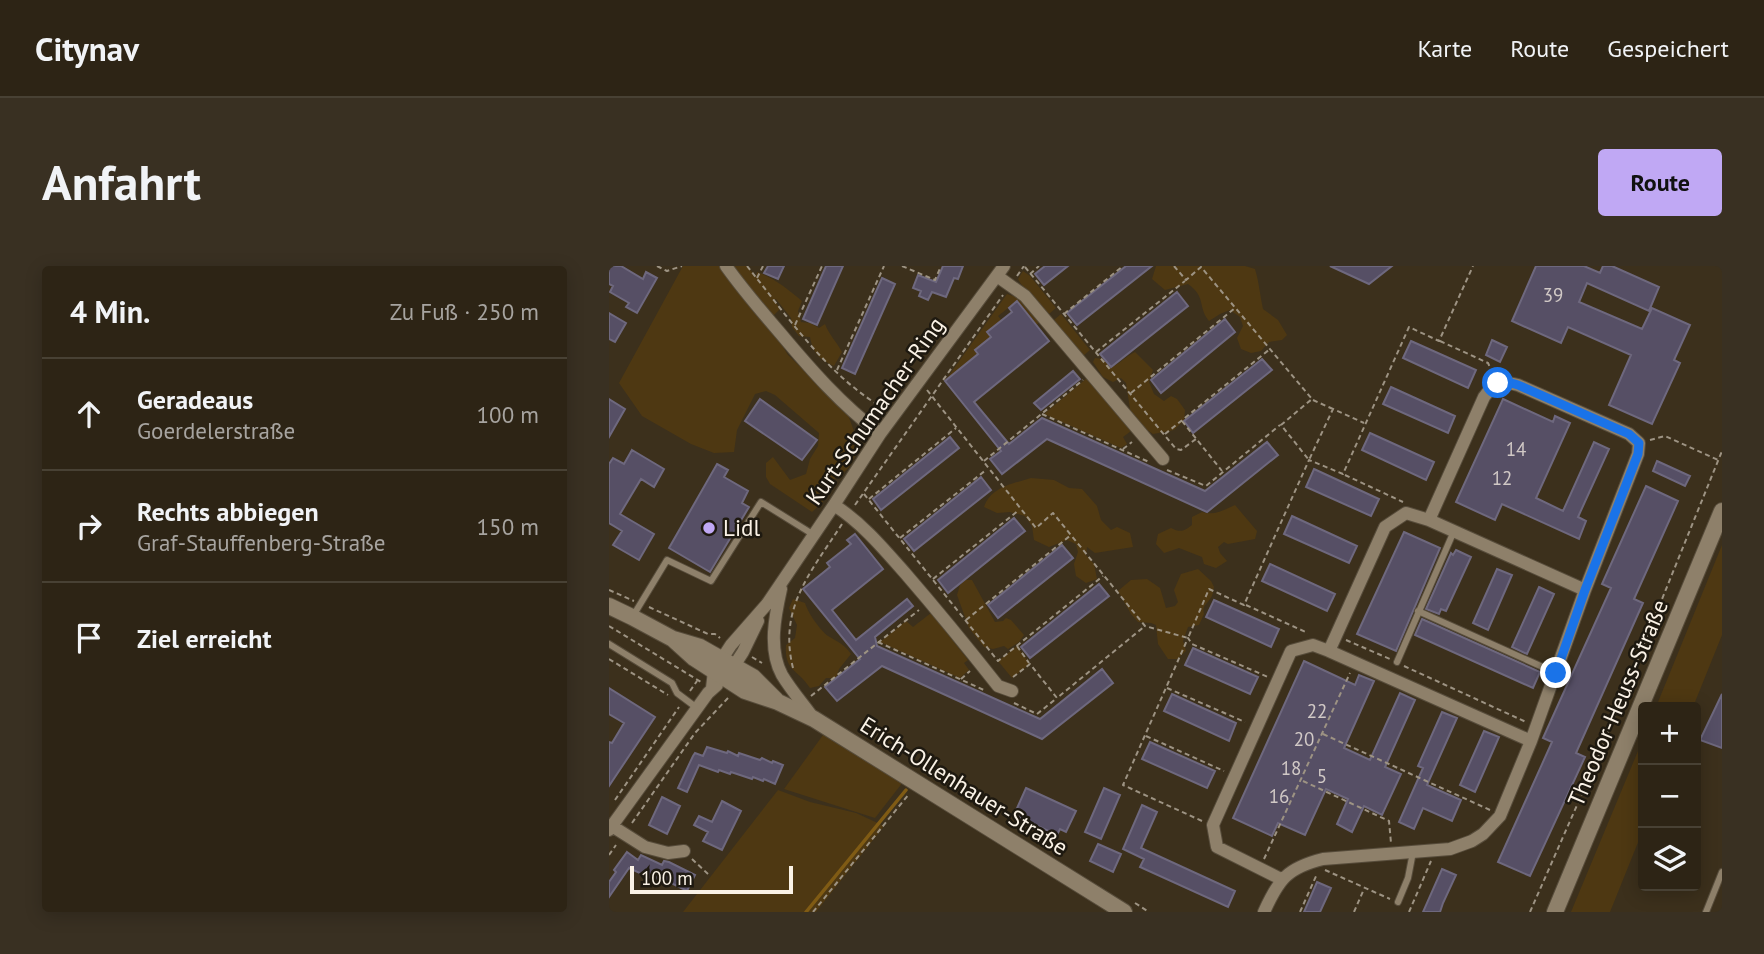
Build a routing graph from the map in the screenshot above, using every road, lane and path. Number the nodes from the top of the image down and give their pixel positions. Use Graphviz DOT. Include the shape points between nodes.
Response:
graph roads {
  1 [pos="657,266"];
  2 [pos="682,266"];
  3 [pos="726,266"];
  4 [pos="747,266"];
  5 [pos="763,266"];
  6 [pos="822,266"];
  7 [pos="884,266"];
  8 [pos="903,266"];
  9 [pos="941,266"];
  10 [pos="1024,266"];
  11 [pos="1039,266"];
  12 [pos="1123,266"];
  13 [pos="1174,266"];
  14 [pos="1473,266"];
  15 [pos="1000,271"];
  16 [pos="1030,274"];
  17 [pos="757,278"];
  18 [pos="1185,280"];
  19 [pos="1011,285"];
  20 [pos="1235,308"];
  21 [pos="1063,314"];
  22 [pos="795,326"];
  23 [pos="1439,341"];
  24 [pos="1270,349"];
  25 [pos="1095,352"];
  26 [pos="836,372"];
  27 [pos="1092,373"];
  28 [pos="919,382"];
  29 [pos="1498,383"];
  30 [pos="1130,394"];
  31 [pos="931,395"];
  32 [pos="1312,399"];
  33 [pos="1333,409"];
  34 [pos="894,415"];
  35 [pos="1181,421"];
  36 [pos="1366,424"];
  37 [pos="956,428"];
  38 [pos="880,434"];
  39 [pos="1142,434"];
  40 [pos="1164,434"];
  41 [pos="1196,439"];
  42 [pos="1639,443"];
  43 [pos="1122,450"];
  44 [pos="1722,451"];
  45 [pos="1163,459"];
  46 [pos="1309,460"];
  47 [pos="1718,460"];
  48 [pos="983,462"];
  49 [pos="988,469"];
  50 [pos="1223,472"];
  51 [pos="1343,474"];
  52 [pos="864,494"];
  53 [pos="868,499"];
  54 [pos="834,505"];
  55 [pos="1020,509"];
  56 [pos="1722,511"];
  57 [pos="1406,513"];
  58 [pos="849,514"];
  59 [pos="1429,520"];
  60 [pos="1454,531"];
  61 [pos="1072,534"];
  62 [pos="814,535"];
  63 [pos="900,539"];
  64 [pos="1104,575"];
  65 [pos="932,579"];
  66 [pos="782,582"];
  67 [pos="609,590"];
  68 [pos="1585,590"];
  69 [pos="930,601"];
  70 [pos="1244,605"];
  71 [pos="609,606"];
  72 [pos="636,610"];
  73 [pos="1418,611"];
  74 [pos="966,621"];
  75 [pos="609,626"];
  76 [pos="1145,626"];
  77 [pos="715,634"];
  78 [pos="1336,636"];
  79 [pos="1188,638"];
  80 [pos="878,642"];
  81 [pos="1313,645"];
  82 [pos="1017,646"];
  83 [pos="610,648"];
  84 [pos="1329,651"];
  85 [pos="746,654"];
  86 [pos="789,654"];
  87 [pos="609,659"];
  88 [pos="1397,662"];
  89 [pos="762,663"];
  90 [pos="980,663"];
  91 [pos="1354,663"];
  92 [pos="1030,664"];
  93 [pos="1556,673"];
  94 [pos="718,674"];
  95 [pos="960,679"];
  96 [pos="697,680"];
  97 [pos="1278,681"];
  98 [pos="1012,684"];
  99 [pos="1166,687"];
  100 [pos="993,694"];
  101 [pos="810,696"];
  102 [pos="728,698"];
  103 [pos="1057,698"];
  104 [pos="683,702"];
  105 [pos="1015,704"];
  106 [pos="697,708"];
  107 [pos="814,719"];
  108 [pos="1257,727"];
  109 [pos="1537,727"];
  110 [pos="1323,734"];
  111 [pos="1145,736"];
  112 [pos="1531,741"];
  113 [pos="1235,776"];
  114 [pos="1302,780"];
  115 [pos="918,783"];
  116 [pos="614,802"];
  117 [pos="1500,816"];
  118 [pos="1213,825"];
  119 [pos="611,828"];
  120 [pos="624,834"];
  121 [pos="684,851"];
  122 [pos="1435,851"];
  123 [pos="1413,852"];
  124 [pos="1392,854"];
  125 [pos="609,855"];
  126 [pos="1260,868"];
  127 [pos="1722,872"];
  128 [pos="708,874"];
  129 [pos="1282,879"];
  130 [pos="1364,888"];
  131 [pos="1398,902"];
  132 [pos="1411,908"];
  133 [pos="813,912"];
  134 [pos="1124,912"];
  135 [pos="1263,912"];
  136 [pos="1300,912"];
  137 [pos="1354,912"];
  138 [pos="1409,912"];
  139 [pos="1530,912"];
  140 [pos="1555,912"];
  141 [pos="1706,912"];
  1 -- 2 [label="path" via="667,271"];
  3 -- 38 [label="street" via="815,375"];
  4 -- 17 [label="path"];
  5 -- 17 [label="path"];
  6 -- 22 [label="path"];
  7 -- 26 [label="path"];
  8 -- 9 [label="path" via="935,280"];
  10 -- 16 [label="path"];
  11 -- 16 [label="path"];
  12 -- 21 [label="path"];
  13 -- 18 [label="path"];
  14 -- 23 [label="path"];
  15 -- 19 [label="street"];
  15 -- 28 [label="street, Kurt-Schumacher-Ring"];
  16 -- 21 [label="path"];
  17 -- 22 [label="path"];
  18 -- 20 [label="path" via="1201,268"];
  18 -- 25 [label="path"];
  19 -- 27 [label="street"];
  19 -- 31 [label="path"];
  20 -- 24 [label="path"];
  20 -- 30 [label="path"];
  21 -- 25 [label="path"];
  22 -- 26 [label="path"];
  23 -- 29 [label="path" via="1488,363"];
  23 -- 36 [label="path" via="1409,327"];
  24 -- 32 [label="path"];
  24 -- 35 [label="path"];
  25 -- 30 [label="path"];
  26 -- 34 [label="path"];
  27 -- 39 [label="street"];
  27 -- 48 [label="path"];
  28 -- 31 [label="path"];
  28 -- 34 [label="street, Kurt-Schumacher-Ring"];
  29 -- 42 [label="street" via="1518,385 1629,434"];
  29 -- 59 [label="street" via="1484,397"];
  30 -- 40 [label="path"];
  31 -- 37 [label="path"];
  31 -- 52 [label="path"];
  32 -- 33 [label="path"];
  32 -- 46 [label="path" via="1281,425"];
  33 -- 36 [label="path"];
  33 -- 46 [label="path"];
  34 -- 38 [label="street, Kurt-Schumacher-Ring"];
  35 -- 40 [label="path"];
  35 -- 41 [label="path"];
  36 -- 51 [label="path"];
  37 -- 48 [label="path"];
  37 -- 53 [label="path"];
  38 -- 54 [label="street, Kurt-Schumacher-Ring"];
  39 -- 43 [label="path"];
  39 -- 45 [label="street"];
  40 -- 41 [label="path" via="1178,450"];
  41 -- 50 [label="path"];
  42 -- 47 [label="path" via="1665,436"];
  42 -- 68 [label="street"];
  44 -- 47 [label="path"];
  46 -- 51 [label="path"];
  46 -- 70 [label="path"];
  47 -- 139 [label="path"];
  48 -- 49 [label="path"];
  49 -- 55 [label="path"];
  49 -- 63 [label="path"];
  51 -- 57 [label="path" via="1404,502"];
  52 -- 53 [label="path"];
  52 -- 58 [label="path"];
  53 -- 63 [label="path"];
  54 -- 58 [label="street"];
  54 -- 62 [label="street, Kurt-Schumacher-Ring"];
  55 -- 61 [label="path" via="1036,528 1053,513"];
  55 -- 65 [label="path"];
  56 -- 140 [label="street, Theodor-Heuss-Straße"];
  57 -- 59 [label="street"];
  57 -- 78 [label="street" via="1385,527"];
  58 -- 69 [label="street"];
  58 -- 86 [label="path" via="796,597"];
  59 -- 60 [label="street"];
  60 -- 68 [label="street"];
  60 -- 73 [label="lane"];
  61 -- 64 [label="path"];
  61 -- 74 [label="path"];
  62 -- 66 [label="street, Kurt-Schumacher-Ring"];
  62 -- 72 [label="lane" via="761,502 711,581 667,560"];
  63 -- 65 [label="path"];
  64 -- 76 [label="path"];
  64 -- 82 [label="path"];
  65 -- 74 [label="path"];
  66 -- 94 [label="street, Kurt-Schumacher-Ring"];
  66 -- 107 [label="street, Kurt-Schumacher-Ring" via="776,658 781,673"];
  67 -- 72 [label="path"];
  68 -- 93 [label="street"];
  69 -- 80 [label="path"];
  69 -- 90 [label="street"];
  70 -- 79 [label="path" via="1209,589"];
  70 -- 81 [label="path" via="1313,635"];
  71 -- 72 [label="street, Erich-Ollenhauer-Straße"];
  72 -- 77 [label="path"];
  72 -- 94 [label="street, Erich-Ollenhauer-Straße" via="673,639 701,647"];
  73 -- 88 [label="lane"];
  73 -- 93 [label="lane"];
  74 -- 82 [label="path" via="998,661"];
  75 -- 96 [label="path"];
  76 -- 79 [label="path"];
  76 -- 103 [label="path"];
  78 -- 84 [label="street"];
  78 -- 88 [label="path"];
  79 -- 97 [label="path" via="1192,644"];
  79 -- 99 [label="path"];
  80 -- 95 [label="path"];
  80 -- 101 [label="path"];
  81 -- 84 [label="street"];
  81 -- 97 [label="street" via="1291,652"];
  82 -- 92 [label="path"];
  83 -- 104 [label="lane" via="672,683"];
  84 -- 91 [label="street"];
  85 -- 89 [label="path"];
  87 -- 104 [label="path"];
  88 -- 109 [label="path"];
  90 -- 95 [label="path"];
  90 -- 98 [label="street" via="998,686"];
  91 -- 110 [label="path"];
  91 -- 112 [label="street"];
  92 -- 98 [label="path"];
  92 -- 103 [label="path"];
  93 -- 109 [label="street"];
  94 -- 96 [label="path"];
  94 -- 106 [label="street, Kurt-Schumacher-Ring"];
  94 -- 107 [label="street, Erich-Ollenhauer-Straße" via="757,680 778,702"];
  95 -- 100 [label="path"];
  96 -- 104 [label="path"];
  97 -- 108 [label="street"];
  99 -- 108 [label="path"];
  99 -- 111 [label="path"];
  102 -- 120 [label="path" via="695,733"];
  103 -- 105 [label="path" via="1037,714"];
  104 -- 106 [label="lane"];
  104 -- 116 [label="path"];
  106 -- 119 [label="street, Kurt-Schumacher-Ring"];
  107 -- 115 [label="street, Erich-Ollenhauer-Straße"];
  108 -- 113 [label="street"];
  109 -- 112 [label="street"];
  110 -- 114 [label="path"];
  110 -- 117 [label="path"];
  111 -- 113 [label="path"];
  111 -- 118 [label="path" via="1123,785"];
  112 -- 117 [label="street"];
  113 -- 118 [label="street"];
  114 -- 124 [label="path" via="1389,821"];
  114 -- 126 [label="path"];
  115 -- 133 [label="path"];
  115 -- 134 [label="street, Erich-Ollenhauer-Straße"];
  117 -- 122 [label="street" via="1472,841"];
  118 -- 126 [label="street" via="1217,847"];
  119 -- 120 [label="street"];
  120 -- 121 [label="street" via="645,847 668,853"];
  120 -- 125 [label="path"];
  121 -- 128 [label="path"];
  122 -- 123 [label="street"];
  122 -- 132 [label="path"];
  123 -- 124 [label="street"];
  123 -- 131 [label="lane"];
  124 -- 129 [label="street" via="1324,859"];
  126 -- 129 [label="street"];
  127 -- 141 [label="lane"];
  129 -- 135 [label="street"];
  130 -- 131 [label="path"];
  130 -- 136 [label="path" via="1319,868"];
  130 -- 137 [label="path"];
  131 -- 132 [label="path"];
  132 -- 138 [label="path"];
}
